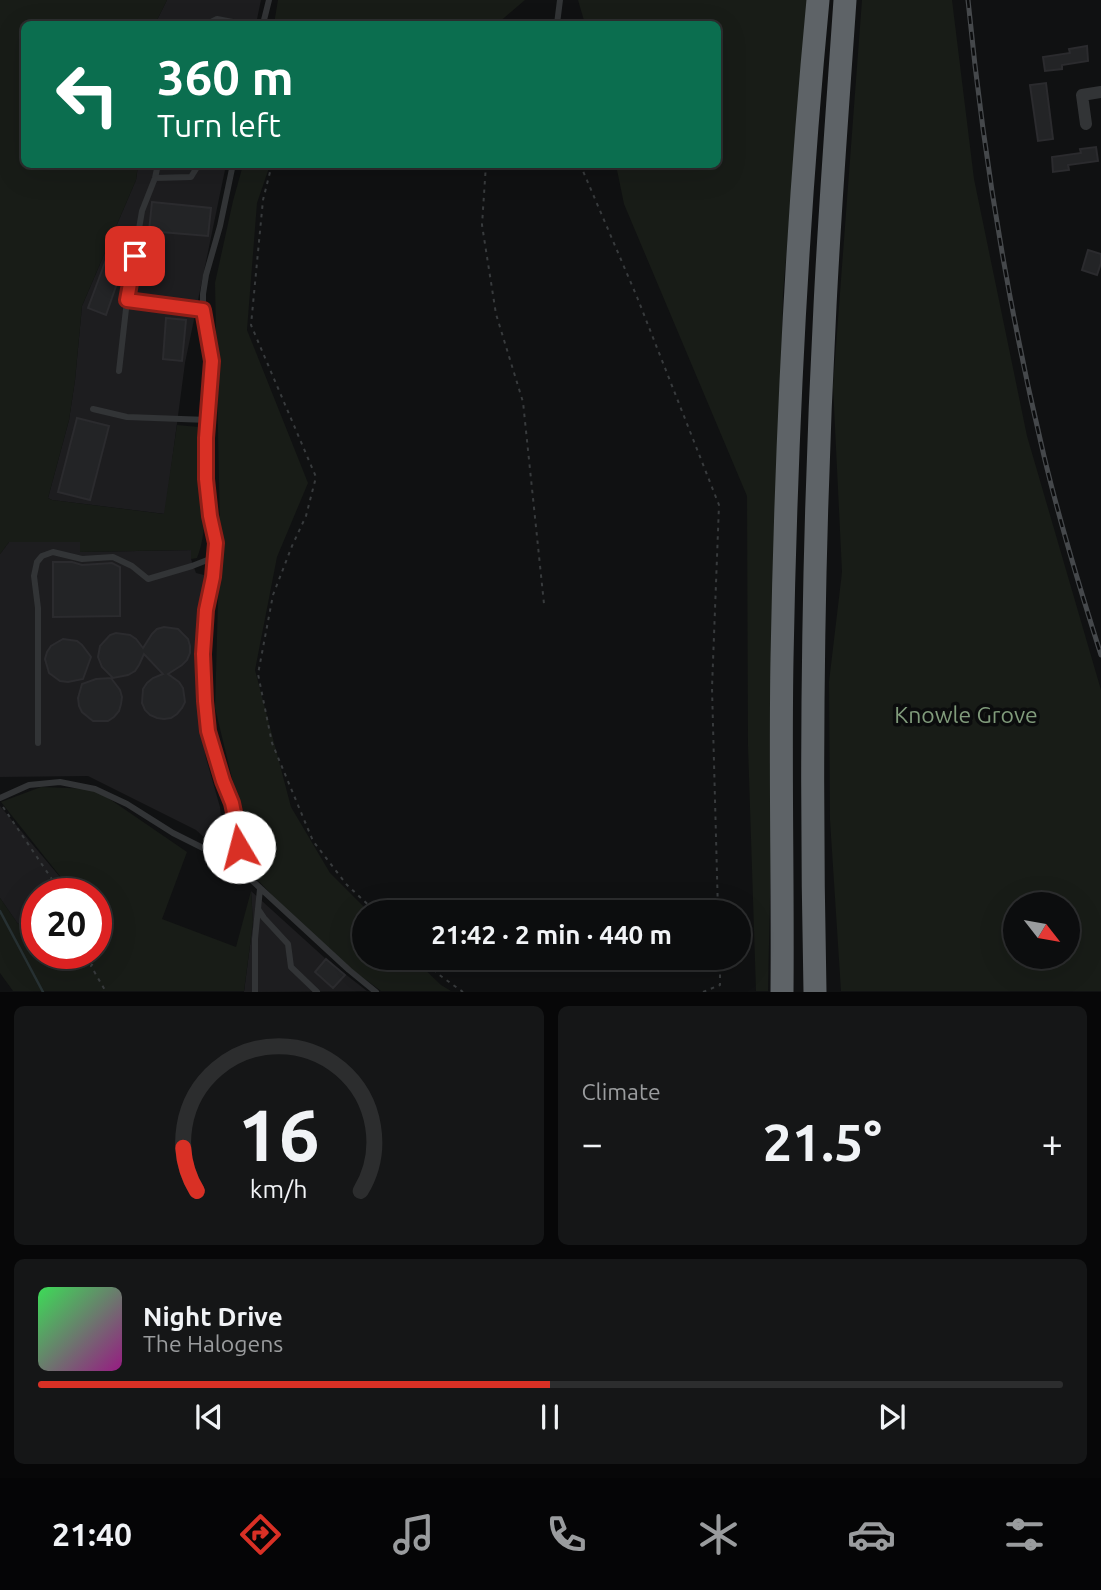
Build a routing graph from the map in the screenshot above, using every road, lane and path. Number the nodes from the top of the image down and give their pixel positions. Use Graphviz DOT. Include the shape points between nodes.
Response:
graph roads {
  1 [pos="269,0"];
  2 [pos="560,0"];
  3 [pos="818,0"];
  4 [pos="845,0"];
  5 [pos="264,21"];
  6 [pos="557,21"];
  7 [pos="1101,92"];
  8 [pos="1086,124"];
  9 [pos="157,168"];
  10 [pos="197,168"];
  11 [pos="232,168"];
  12 [pos="271,168"];
  13 [pos="486,168"];
  14 [pos="582,168"];
  15 [pos="156,178"];
  16 [pos="127,300"];
  17 [pos="203,310"];
  18 [pos="119,371"];
  19 [pos="93,410"];
  20 [pos="208,420"];
  21 [pos="215,557"];
  22 [pos="544,604"];
  23 [pos="38,743"];
  24 [pos="0,798"];
  25 [pos="0,803"];
  26 [pos="233,863"];
  27 [pos="51,878"];
  28 [pos="260,889"];
  29 [pos="363,900"];
  30 [pos="718,900"];
  31 [pos="258,909"];
  32 [pos="94,969"];
  33 [pos="434,970"];
  34 [pos="720,970"];
  35 [pos="106,992"];
  36 [pos="255,992"];
  37 [pos="317,992"];
  38 [pos="376,992"];
  39 [pos="463,992"];
  40 [pos="703,992"];
  41 [pos="782,992"];
  42 [pos="816,992"];
  1 -- 5 [label="lane"];
  2 -- 6 [label="lane"];
  3 -- 41 [label="highway" via="797,258 785,520"];
  4 -- 42 [label="highway" via="817,505"];
  7 -- 8 [label="street" via="1081,88"];
  9 -- 15 [label="lane"];
  10 -- 15 [label="lane" via="191,177"];
  11 -- 17 [label="lane" via="206,275"];
  12 -- 29 [label="path" via="263,200 251,325 316,477 306,516 273,595 258,674 272,743 313,841"];
  13 -- 22 [label="path" via="482,225 496,314 523,402"];
  14 -- 30 [label="path" via="719,505 712,688"];
  15 -- 16 [label="lane" via="142,211"];
  16 -- 17 [label="lane"];
  16 -- 18 [label="lane"];
  17 -- 20 [label="lane" via="212,361"];
  19 -- 20 [label="lane" via="127,417"];
  20 -- 21 [label="lane" via="206,479"];
  21 -- 23 [label="lane" via="148,579 113,557 82,559 52,552 42,556 34,576"];
  21 -- 26 [label="lane" via="206,610 205,701 208,731 238,831"];
  24 -- 26 [label="lane" via="29,785 60,782 95,789"];
  25 -- 27 [label="path"];
  26 -- 28 [label="lane"];
  28 -- 31 [label="lane"];
  28 -- 38 [label="lane"];
  31 -- 36 [label="lane"];
  31 -- 37 [label="lane" via="288,944 291,967"];
  32 -- 35 [label="path"];
  33 -- 39 [label="path"];
  34 -- 40 [label="path" via="720,985"];
}
